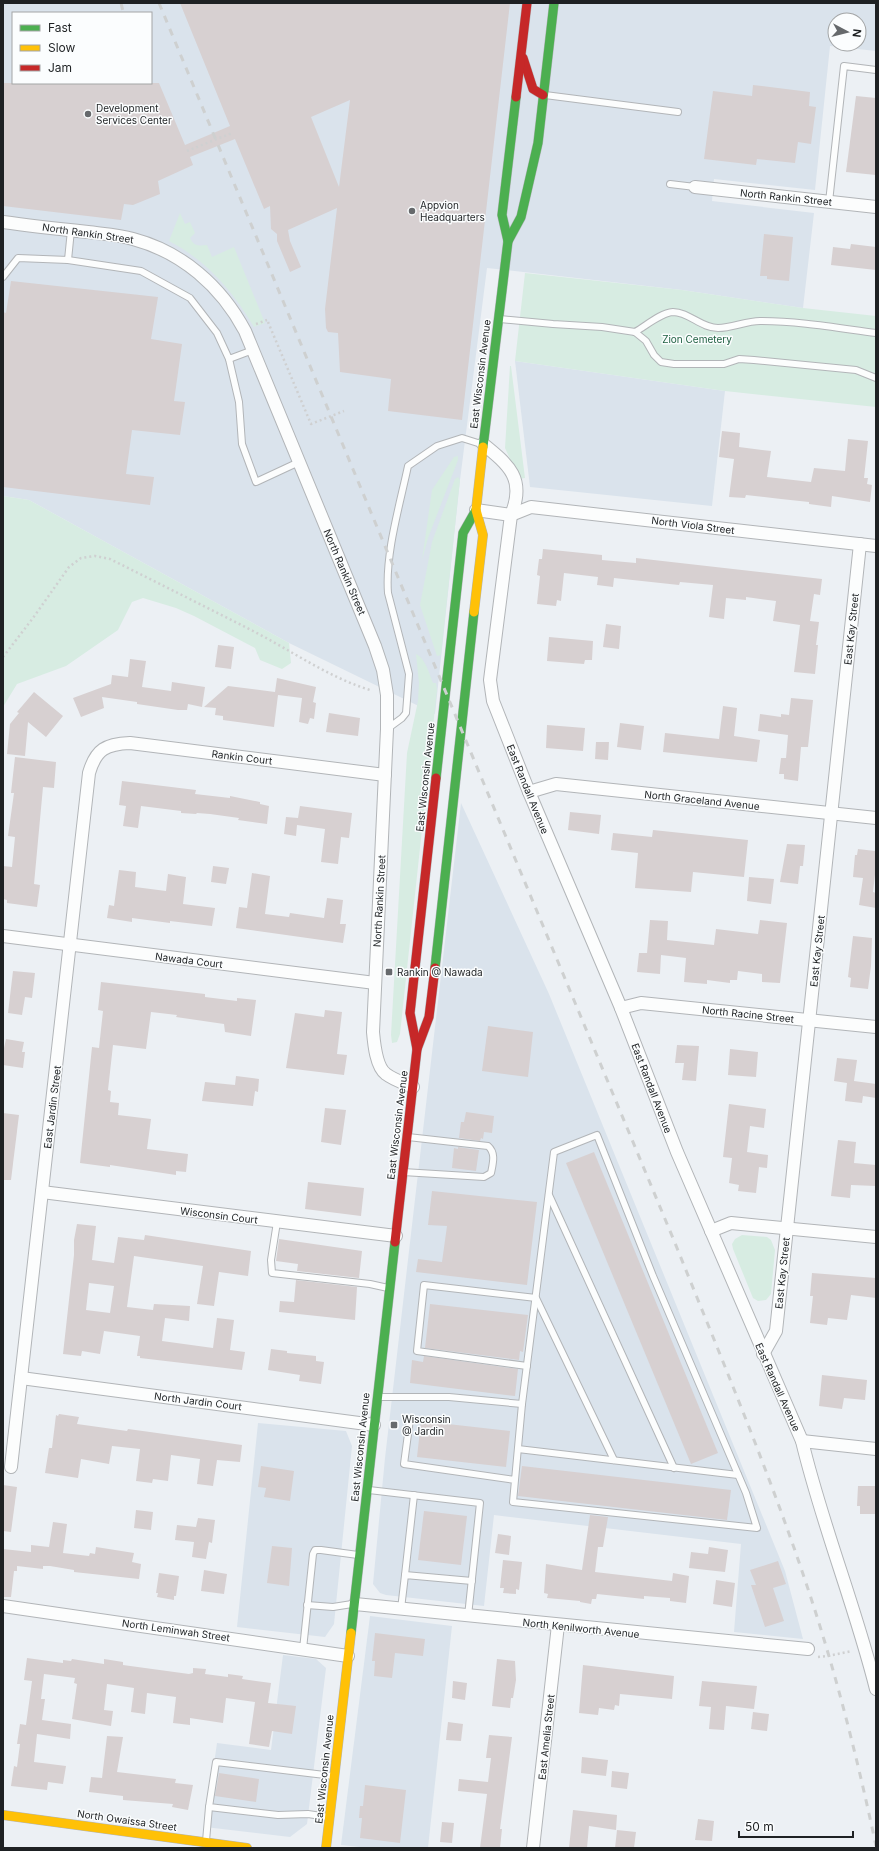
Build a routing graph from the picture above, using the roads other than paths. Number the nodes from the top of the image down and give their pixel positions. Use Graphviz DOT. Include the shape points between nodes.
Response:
graph roads {
  1 [pos="527,3"];
  2 [pos="554,3"];
  3 [pos="522,54"];
  4 [pos="876,70"];
  5 [pos="543,95"];
  6 [pos="678,112"];
  7 [pos="670,184"];
  8 [pos="695,187"];
  9 [pos="829,202"];
  10 [pos="876,207"];
  11 [pos="3,222"];
  12 [pos="71,230"];
  13 [pos="508,241"];
  14 [pos="68,260"];
  15 [pos="3,277"];
  16 [pos="498,318"];
  17 [pos="635,332"];
  18 [pos="876,334"];
  19 [pos="253,350"];
  20 [pos="229,360"];
  21 [pos="876,378"];
  22 [pos="483,444"];
  23 [pos="299,462"];
  24 [pos="515,483"];
  25 [pos="531,507"];
  26 [pos="476,510"];
  27 [pos="510,515"];
  28 [pos="860,544"];
  29 [pos="876,546"];
  30 [pos="387,729"];
  31 [pos="101,751"];
  32 [pos="385,774"];
  33 [pos="529,792"];
  34 [pos="831,814"];
  35 [pos="876,818"];
  36 [pos="3,936"];
  37 [pos="69,945"];
  38 [pos="376,983"];
  39 [pos="621,1008"];
  40 [pos="809,1020"];
  41 [pos="876,1027"];
  42 [pos="417,1049"];
  43 [pos="413,1087"];
  44 [pos="407,1136"];
  45 [pos="403,1172"];
  46 [pos="42,1192"];
  47 [pos="549,1195"];
  48 [pos="278,1222"];
  49 [pos="787,1228"];
  50 [pos="711,1231"];
  51 [pos="396,1236"];
  52 [pos="876,1237"];
  53 [pos="389,1289"];
  54 [pos="536,1298"];
  55 [pos="763,1354"];
  56 [pos="527,1366"];
  57 [pos="21,1378"];
  58 [pos="377,1396"];
  59 [pos="522,1404"];
  60 [pos="410,1419"];
  61 [pos="374,1425"];
  62 [pos="802,1441"];
  63 [pos="518,1449"];
  64 [pos="876,1449"];
  65 [pos="614,1460"];
  66 [pos="11,1467"];
  67 [pos="674,1468"];
  68 [pos="738,1476"];
  69 [pos="515,1480"];
  70 [pos="367,1490"];
  71 [pos="414,1495"];
  72 [pos="360,1555"];
  73 [pos="405,1575"];
  74 [pos="472,1580"];
  75 [pos="355,1604"];
  76 [pos="308,1605"];
  77 [pos="3,1606"];
  78 [pos="401,1609"];
  79 [pos="468,1616"];
  80 [pos="558,1626"];
  81 [pos="303,1649"];
  82 [pos="812,1653"];
  83 [pos="348,1656"];
  84 [pos="873,1665"];
  85 [pos="876,1689"];
  86 [pos="335,1777"];
  87 [pos="209,1807"];
  88 [pos="3,1815"];
  89 [pos="330,1818"];
  90 [pos="206,1845"];
  91 [pos="247,1848"];
  92 [pos="326,1848"];
  93 [pos="533,1848"];
  1 -- 3 [label="main road, East Wisconsin Avenue"];
  2 -- 5 [label="main road, East Wisconsin Avenue"];
  3 -- 5 [label="main road" via="533,89"];
  3 -- 13 [label="main road, East Wisconsin Avenue" via="502,215"];
  4 -- 9 [label="lane" via="844,66"];
  5 -- 6 [label="lane"];
  5 -- 13 [label="main road, East Wisconsin Avenue" via="538,143 522,217"];
  7 -- 8 [label="lane"];
  8 -- 9 [label="street, North Rankin Street"];
  9 -- 10 [label="street, North Rankin Street"];
  11 -- 12 [label="street, North Rankin Street"];
  12 -- 14 [label="lane"];
  12 -- 19 [label="street, North Rankin Street" via="132,238 181,259 202,275 232,310"];
  13 -- 16 [label="main road, East Wisconsin Avenue"];
  14 -- 15 [label="lane" via="18,258"];
  14 -- 20 [label="lane" via="141,271 190,298 217,333"];
  16 -- 17 [label="lane"];
  16 -- 22 [label="main road, East Wisconsin Avenue"];
  17 -- 18 [label="lane" via="672,312 684,314 706,327 719,328 759,321"];
  17 -- 21 [label="lane" via="646,341 661,362 724,364 739,359 754,360 856,370"];
  19 -- 20 [label="lane"];
  19 -- 23 [label="street, North Rankin Street"];
  20 -- 23 [label="lane" via="239,402 242,444 256,482"];
  22 -- 24 [label="street" via="509,467"];
  22 -- 26 [label="main road, East Wisconsin Avenue"];
  22 -- 30 [label="lane" via="462,438 437,446 408,466 387,582 409,674 408,701 402,718"];
  23 -- 30 [label="street, North Rankin Street" via="383,670 387,695"];
  24 -- 25 [label="street"];
  24 -- 27 [label="street, East Randall Avenue" via="516,502"];
  25 -- 27 [label="street, North Viola Street"];
  25 -- 28 [label="street, North Viola Street"];
  26 -- 27 [label="street"];
  26 -- 42 [label="main road, East Wisconsin Avenue" via="483,535 429,1017"];
  26 -- 42 [label="main road, East Wisconsin Avenue" via="463,533 410,1013"];
  27 -- 33 [label="street, East Randall Avenue" via="490,680 493,701"];
  28 -- 29 [label="street, North Viola Street"];
  28 -- 34 [label="street, East Kay Street"];
  30 -- 32 [label="street, North Rankin Street"];
  31 -- 32 [label="street, Rankin Court" via="115,744 130,743"];
  31 -- 37 [label="street, East Jardin Street" via="92,762 89,773"];
  32 -- 38 [label="street, North Rankin Street"];
  33 -- 34 [label="street, North Graceland Avenue" via="556,784"];
  33 -- 39 [label="street, East Randall Avenue"];
  34 -- 35 [label="street, North Graceland Avenue"];
  34 -- 40 [label="street, East Kay Street"];
  36 -- 37 [label="street, Nawada Court"];
  37 -- 38 [label="street, Nawada Court"];
  37 -- 46 [label="street, East Jardin Street"];
  38 -- 43 [label="street, North Rankin Street" via="373,1032 377,1058 385,1074"];
  39 -- 40 [label="street, North Racine Street" via="641,1003"];
  39 -- 50 [label="street, East Randall Avenue"];
  40 -- 41 [label="street, North Racine Street"];
  40 -- 49 [label="street, East Kay Street"];
  42 -- 43 [label="main road, East Wisconsin Avenue"];
  43 -- 44 [label="main road, East Wisconsin Avenue"];
  44 -- 45 [label="main road, East Wisconsin Avenue"];
  44 -- 45 [label="lane" via="488,1146 492,1149 493,1162 491,1173 484,1177"];
  45 -- 51 [label="main road, East Wisconsin Avenue"];
  46 -- 48 [label="street, Wisconsin Court"];
  46 -- 57 [label="street, East Jardin Street"];
  47 -- 54 [label="lane"];
  47 -- 67 [label="lane"];
  47 -- 68 [label="lane" via="554,1152 597,1134"];
  48 -- 51 [label="street, Wisconsin Court"];
  48 -- 53 [label="lane" via="271,1260 272,1273 370,1284"];
  49 -- 50 [label="street" via="731,1223"];
  49 -- 52 [label="street"];
  49 -- 55 [label="street, East Kay Street" via="776,1331"];
  50 -- 55 [label="street, East Randall Avenue"];
  51 -- 53 [label="main road, East Wisconsin Avenue"];
  53 -- 58 [label="main road, East Wisconsin Avenue"];
  54 -- 56 [label="lane"];
  54 -- 56 [label="lane" via="424,1285 417,1351"];
  54 -- 65 [label="lane"];
  55 -- 62 [label="street, East Randall Avenue"];
  56 -- 59 [label="lane"];
  57 -- 61 [label="street, North Jardin Court"];
  57 -- 66 [label="street, East Jardin Street"];
  58 -- 59 [label="lane" via="449,1397"];
  58 -- 61 [label="main road, East Wisconsin Avenue"];
  59 -- 63 [label="lane"];
  60 -- 69 [label="lane" via="404,1464"];
  61 -- 70 [label="main road, East Wisconsin Avenue"];
  62 -- 64 [label="street"];
  62 -- 84 [label="street, East Randall Avenue" via="813,1489"];
  63 -- 65 [label="lane"];
  63 -- 69 [label="lane"];
  65 -- 67 [label="lane"];
  67 -- 68 [label="lane"];
  68 -- 69 [label="lane" via="757,1528 513,1502"];
  70 -- 71 [label="lane"];
  70 -- 72 [label="main road, East Wisconsin Avenue"];
  71 -- 73 [label="lane"];
  71 -- 74 [label="lane" via="480,1503"];
  72 -- 75 [label="main road, East Wisconsin Avenue"];
  72 -- 76 [label="lane" via="316,1550 312,1554"];
  73 -- 74 [label="lane"];
  73 -- 78 [label="lane"];
  74 -- 79 [label="lane"];
  75 -- 76 [label="lane" via="333,1607"];
  75 -- 78 [label="street, North Kenilworth Avenue"];
  75 -- 83 [label="main road, East Wisconsin Avenue"];
  76 -- 81 [label="lane"];
  77 -- 81 [label="street, North Leminwah Street"];
  78 -- 79 [label="street, North Kenilworth Avenue"];
  79 -- 80 [label="street, North Kenilworth Avenue"];
  80 -- 82 [label="street, North Kenilworth Avenue"];
  80 -- 93 [label="street, East Amelia Street"];
  81 -- 83 [label="street, North Leminwah Street"];
  83 -- 86 [label="main road, East Wisconsin Avenue"];
  84 -- 85 [label="street, East Randall Avenue"];
  86 -- 87 [label="lane" via="216,1762"];
  86 -- 89 [label="main road, East Wisconsin Avenue"];
  87 -- 89 [label="lane"];
  87 -- 90 [label="lane"];
  88 -- 90 [label="main road, North Owaissa Street"];
  89 -- 92 [label="main road, East Wisconsin Avenue"];
  90 -- 91 [label="main road, North Owaissa Street"];
}
